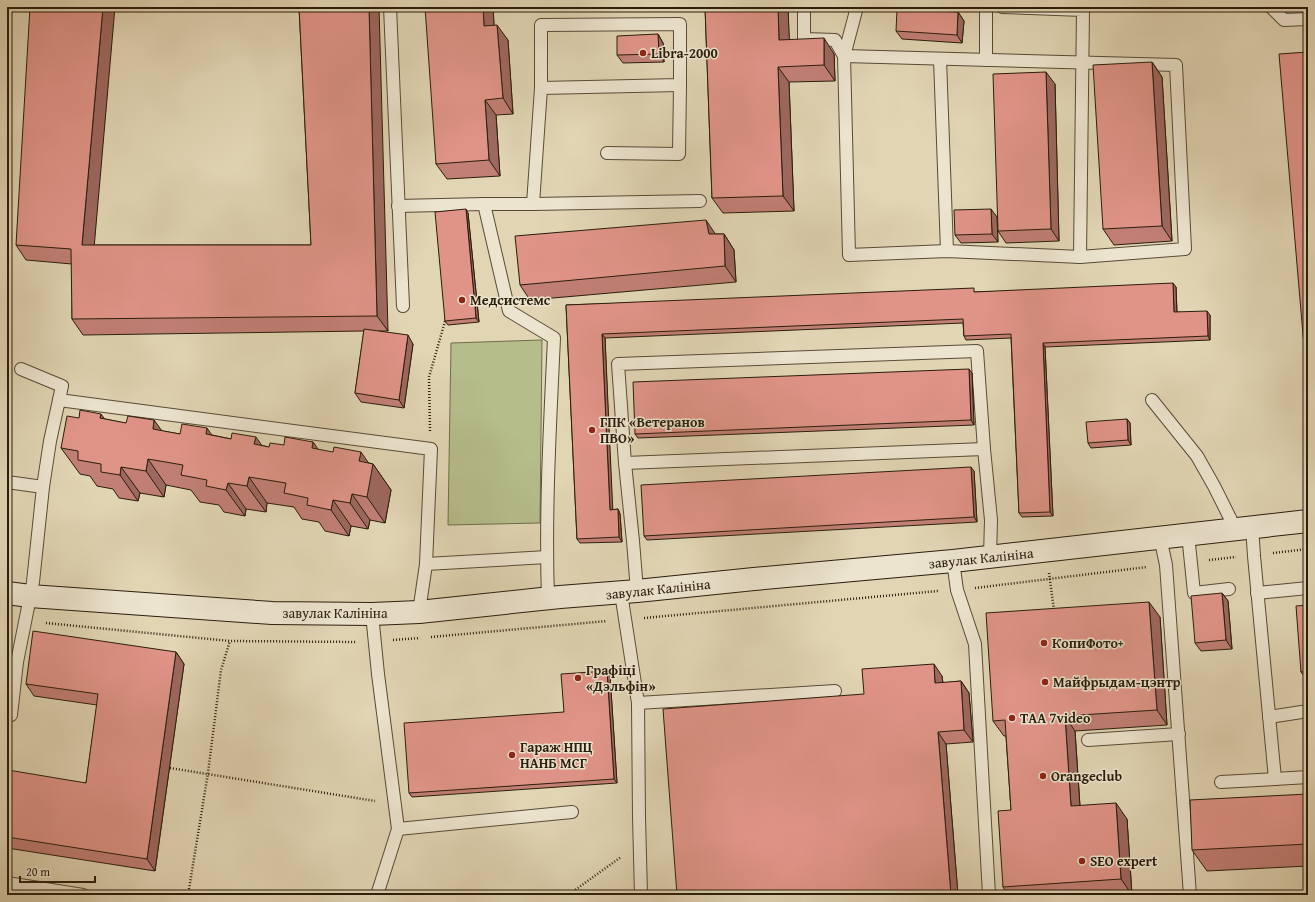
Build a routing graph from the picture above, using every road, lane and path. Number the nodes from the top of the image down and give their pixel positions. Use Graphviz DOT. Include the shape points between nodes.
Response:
graph roads {
  1 [pos="390,7"];
  2 [pos="804,7"];
  3 [pos="857,7"];
  4 [pos="986,7"];
  5 [pos="1002,7"];
  6 [pos="1271,7"];
  7 [pos="1308,19"];
  8 [pos="844,56"];
  9 [pos="940,59"];
  10 [pos="986,60"];
  11 [pos="1082,62"];
  12 [pos="680,85"];
  13 [pos="541,88"];
  14 [pos="607,153"];
  15 [pos="700,201"];
  16 [pos="484,204"];
  17 [pos="534,204"];
  18 [pos="398,206"];
  19 [pos="947,251"];
  20 [pos="1080,257"];
  21 [pos="403,306"];
  22 [pos="446,315"];
  23 [pos="22,369"];
  24 [pos="59,400"];
  25 [pos="1152,400"];
  26 [pos="984,448"];
  27 [pos="431,449"];
  28 [pos="625,463"];
  29 [pos="7,482"];
  30 [pos="43,487"];
  31 [pos="1308,521"];
  32 [pos="1243,527"];
  33 [pos="1188,534"];
  34 [pos="1160,537"];
  35 [pos="547,557"];
  36 [pos="990,557"];
  37 [pos="953,561"];
  38 [pos="426,564"];
  39 [pos="1050,578"];
  40 [pos="1308,588"];
  41 [pos="1229,589"];
  42 [pos="629,592"];
  43 [pos="7,593"];
  44 [pos="1257,593"];
  45 [pos="30,596"];
  46 [pos="548,598"];
  47 [pos="419,612"];
  48 [pos="372,614"];
  49 [pos="1055,617"];
  50 [pos="230,641"];
  51 [pos="835,691"];
  52 [pos="638,703"];
  53 [pos="1308,711"];
  54 [pos="11,714"];
  55 [pos="1269,717"];
  56 [pos="1179,734"];
  57 [pos="1088,740"];
  58 [pos="170,768"];
  59 [pos="208,773"];
  60 [pos="1308,777"];
  61 [pos="1275,779"];
  62 [pos="1221,782"];
  63 [pos="394,804"];
  64 [pos="572,812"];
  65 [pos="398,829"];
  66 [pos="640,844"];
  67 [pos="7,883"];
  68 [pos="83,895"];
  69 [pos="188,895"];
  70 [pos="377,895"];
  71 [pos="568,895"];
  72 [pos="641,895"];
  73 [pos="989,895"];
  74 [pos="1190,895"];
  1 -- 18 [label="lane"];
  2 -- 8 [label="lane" via="804,39 835,40"];
  3 -- 8 [label="lane"];
  4 -- 10 [label="lane"];
  5 -- 11 [label="lane" via="1083,10"];
  6 -- 7 [label="lane" via="1284,20"];
  8 -- 9 [label="lane"];
  8 -- 19 [label="lane" via="849,255"];
  9 -- 10 [label="lane"];
  9 -- 19 [label="lane"];
  10 -- 11 [label="lane"];
  11 -- 20 [label="lane"];
  11 -- 20 [label="lane" via="1176,65 1185,249"];
  12 -- 13 [label="lane"];
  12 -- 13 [label="lane" via="680,24 541,25"];
  12 -- 14 [label="lane" via="679,154"];
  13 -- 17 [label="lane"];
  15 -- 17 [label="lane"];
  16 -- 17 [label="lane"];
  16 -- 18 [label="lane"];
  16 -- 35 [label="lane" via="509,311 554,338 547,486"];
  18 -- 21 [label="lane"];
  19 -- 20 [label="lane"];
  22 -- 27 [label="path" via="429,377"];
  23 -- 24 [label="lane" via="62,386"];
  24 -- 27 [label="lane"];
  24 -- 30 [label="lane"];
  25 -- 32 [label="lane" via="1197,456 1214,486"];
  26 -- 28 [label="lane"];
  26 -- 28 [label="lane" via="977,351 618,364"];
  26 -- 36 [label="lane" via="991,520"];
  27 -- 38 [label="lane"];
  28 -- 42 [label="lane" via="633,541"];
  29 -- 30 [label="lane"];
  30 -- 45 [label="lane"];
  31 -- 32 [label="street, завулак Калініна"];
  32 -- 33 [label="street, завулак Калініна"];
  32 -- 44 [label="lane"];
  33 -- 34 [label="street, завулак Калініна"];
  33 -- 41 [label="lane" via="1194,593"];
  34 -- 36 [label="street, завулак Калініна"];
  34 -- 56 [label="lane" via="1166,565"];
  35 -- 38 [label="lane"];
  35 -- 46 [label="lane"];
  36 -- 37 [label="street, завулак Калініна"];
  37 -- 42 [label="street, завулак Калініна"];
  37 -- 73 [label="lane" via="957,590 975,644"];
  38 -- 47 [label="lane"];
  39 -- 49 [label="path"];
  40 -- 44 [label="lane"];
  42 -- 46 [label="street, завулак Калініна"];
  42 -- 52 [label="lane"];
  43 -- 45 [label="street, завулак Калініна"];
  44 -- 55 [label="lane"];
  45 -- 48 [label="street, завулак Калініна" via="272,613"];
  45 -- 54 [label="lane" via="17,662"];
  46 -- 47 [label="street, завулак Калініна"];
  47 -- 48 [label="street, завулак Калініна"];
  48 -- 63 [label="lane"];
  50 -- 59 [label="path" via="221,670"];
  51 -- 52 [label="lane"];
  52 -- 66 [label="lane"];
  53 -- 55 [label="lane"];
  55 -- 61 [label="lane"];
  56 -- 57 [label="lane"];
  56 -- 74 [label="lane"];
  58 -- 59 [label="path"];
  59 -- 63 [label="path"];
  59 -- 69 [label="path"];
  60 -- 61 [label="lane"];
  61 -- 62 [label="lane"];
  63 -- 65 [label="lane"];
  64 -- 65 [label="lane"];
  65 -- 70 [label="lane"];
  66 -- 71 [label="path"];
  66 -- 72 [label="lane"];
  67 -- 68 [label="lane"];
}
